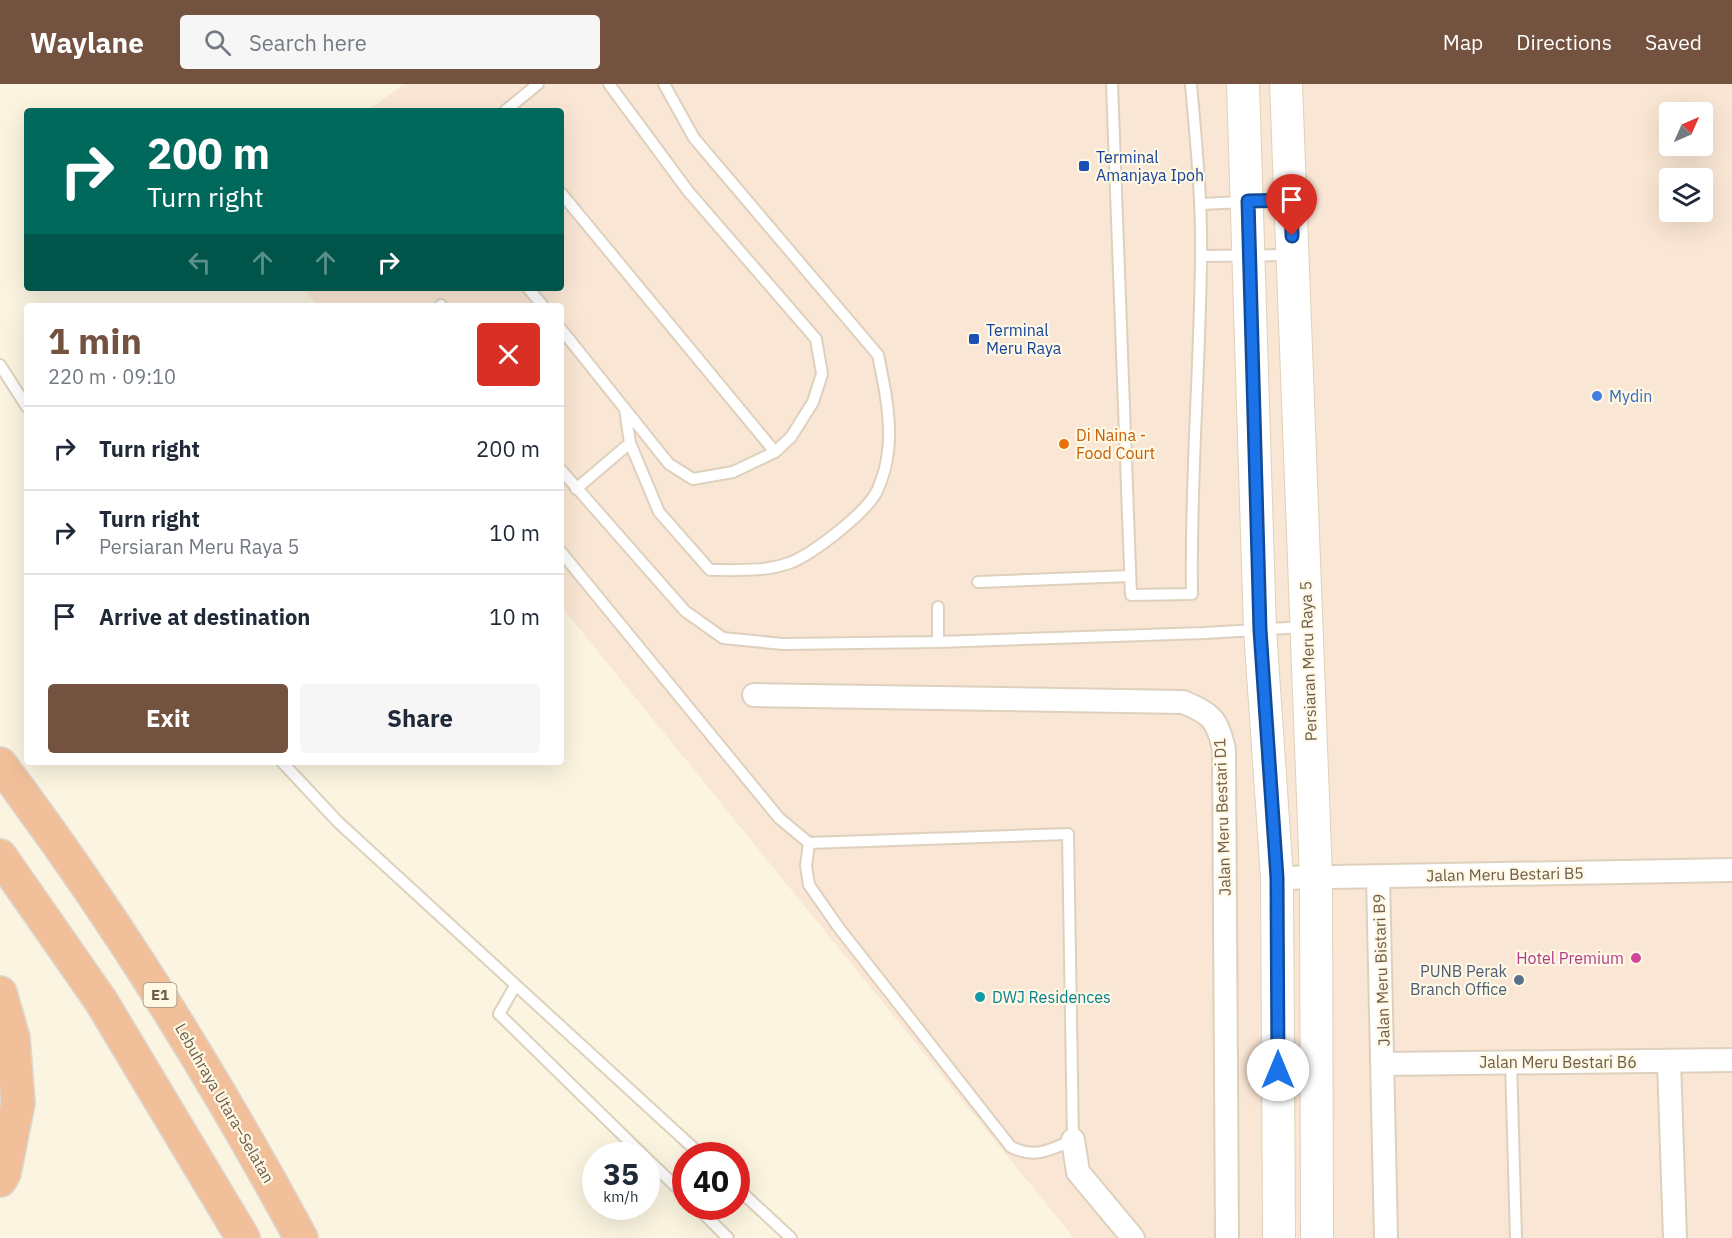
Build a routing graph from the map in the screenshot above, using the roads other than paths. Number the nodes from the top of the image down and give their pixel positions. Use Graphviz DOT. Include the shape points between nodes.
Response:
graph roads {
  1 [pos="538,84"];
  2 [pos="609,84"];
  3 [pos="664,84"];
  4 [pos="1112,84"];
  5 [pos="1191,84"];
  6 [pos="1243,84"];
  7 [pos="1286,84"];
  8 [pos="509,108"];
  9 [pos="564,197"];
  10 [pos="1291,200"];
  11 [pos="1248,201"];
  12 [pos="1201,204"];
  13 [pos="1250,255"];
  14 [pos="1293,255"];
  15 [pos="1201,256"];
  16 [pos="530,291"];
  17 [pos="540,303"];
  18 [pos="564,333"];
  19 [pos="0,365"];
  20 [pos="24,402"];
  21 [pos="625,409"];
  22 [pos="630,443"];
  23 [pos="776,452"];
  24 [pos="564,474"];
  25 [pos="576,489"];
  26 [pos="564,556"];
  27 [pos="1130,576"];
  28 [pos="978,582"];
  29 [pos="938,607"];
  30 [pos="1307,627"];
  31 [pos="1260,630"];
  32 [pos="938,642"];
  33 [pos="754,695"];
  34 [pos="0,764"];
  35 [pos="285,765"];
  36 [pos="809,843"];
  37 [pos="0,856"];
  38 [pos="1732,870"];
  39 [pos="1378,877"];
  40 [pos="1277,878"];
  41 [pos="1316,878"];
  42 [pos="515,986"];
  43 [pos="0,993"];
  44 [pos="1732,1060"];
  45 [pos="1669,1061"];
  46 [pos="1511,1062"];
  47 [pos="1383,1064"];
  48 [pos="1073,1140"];
  49 [pos="630,1142"];
  50 [pos="687,1142"];
  51 [pos="660,1171"];
  52 [pos="0,1180"];
  53 [pos="672,1183"];
  54 [pos="750,1200"];
  55 [pos="710,1220"];
  56 [pos="243,1238"];
  57 [pos="301,1238"];
  58 [pos="728,1238"];
  59 [pos="792,1238"];
  60 [pos="1133,1238"];
  61 [pos="1227,1238"];
  62 [pos="1279,1238"];
  63 [pos="1317,1238"];
  64 [pos="1386,1238"];
  65 [pos="1516,1238"];
  66 [pos="1676,1238"];
  1 -- 8 [label="lane"];
  2 -- 23 [label="lane" via="688,191 816,339 822,374 813,402 791,437"];
  3 -- 22 [label="lane" via="694,138 878,355 885,386 888,451 876,492 826,540 792,562 749,570 710,570 659,512"];
  4 -- 27 [label="lane"];
  5 -- 12 [label="lane"];
  6 -- 11 [label="street"];
  7 -- 10 [label="street, Persiaran Meru Raya 5"];
  9 -- 23 [label="lane"];
  10 -- 11 [label="lane"];
  10 -- 14 [label="street, Persiaran Meru Raya 5"];
  11 -- 12 [label="lane"];
  11 -- 13 [label="street"];
  12 -- 15 [label="lane"];
  13 -- 14 [label="lane"];
  13 -- 15 [label="lane"];
  13 -- 31 [label="street"];
  14 -- 30 [label="street, Persiaran Meru Raya 5"];
  15 -- 27 [label="lane" via="1192,594 1131,595"];
  16 -- 17 [label="lane"];
  18 -- 21 [label="lane"];
  19 -- 20 [label="lane"];
  21 -- 22 [label="lane"];
  21 -- 23 [label="lane" via="669,464 693,479 733,472"];
  22 -- 25 [label="lane"];
  24 -- 25 [label="lane"];
  25 -- 32 [label="lane" via="685,611 723,638 783,644"];
  26 -- 36 [label="lane" via="779,818"];
  27 -- 28 [label="lane"];
  29 -- 32 [label="lane"];
  30 -- 31 [label="lane"];
  30 -- 41 [label="street, Persiaran Meru Raya 5"];
  31 -- 32 [label="lane"];
  31 -- 40 [label="street"];
  33 -- 61 [label="street, Jalan Meru Bestari D1" via="1182,702 1200,709 1219,726 1224,750"];
  34 -- 57 [label="highway, Lebuhraya Utara–Selatan / E1" via="57,839 174,1015"];
  35 -- 42 [label="lane" via="338,822"];
  36 -- 48 [label="lane" via="808,885 1011,1147 1026,1155"];
  36 -- 48 [label="lane" via="1068,834"];
  37 -- 56 [label="highway" via="101,1001"];
  38 -- 39 [label="street, Jalan Meru Bestari B5"];
  39 -- 41 [label="street, Jalan Meru Bestari B5"];
  39 -- 47 [label="street, Jalan Meru Bistari B9"];
  40 -- 41 [label="street, Jalan Meru Bestari B5"];
  40 -- 62 [label="street"];
  41 -- 63 [label="street, Persiaran Meru Raya 5"];
  42 -- 49 [label="lane" via="499,1014"];
  42 -- 50 [label="lane"];
  43 -- 52 [label="highway" via="13,1038 18,1103"];
  44 -- 45 [label="street, Jalan Meru Bestari B6"];
  45 -- 46 [label="street, Jalan Meru Bestari B6"];
  45 -- 66 [label="street"];
  46 -- 47 [label="street, Jalan Meru Bestari B6"];
  46 -- 65 [label="lane"];
  47 -- 64 [label="street, Jalan Meru Bistari B9"];
  48 -- 60 [label="street" via="1078,1172"];
  51 -- 53 [label="lane"];
  54 -- 59 [label="lane"];
  55 -- 58 [label="lane"];
}
